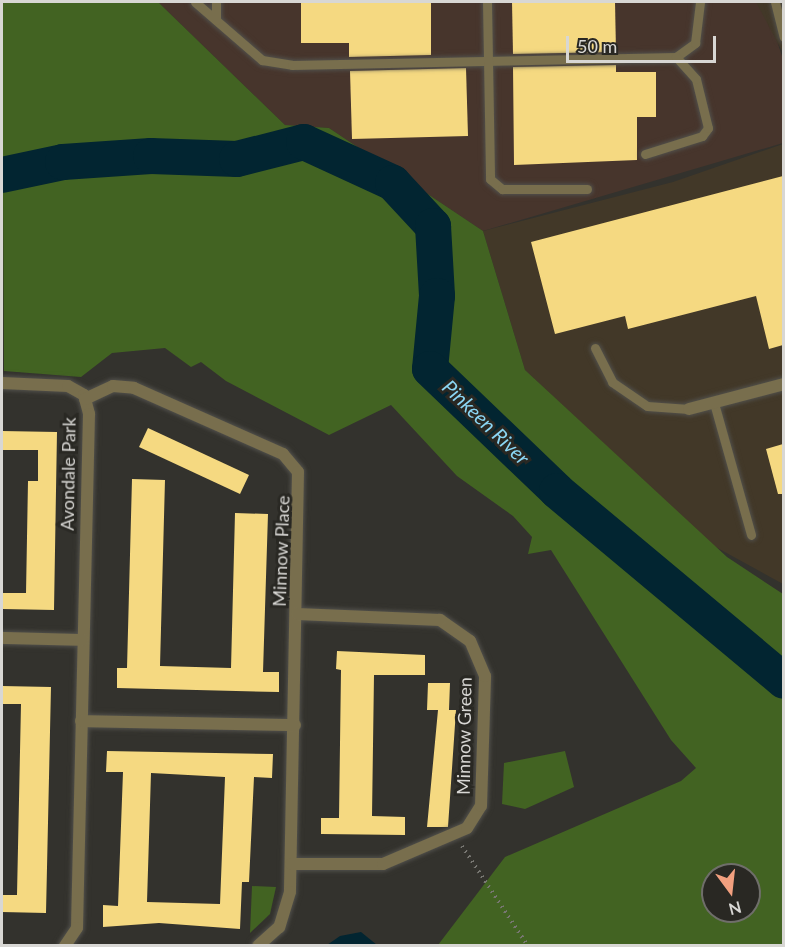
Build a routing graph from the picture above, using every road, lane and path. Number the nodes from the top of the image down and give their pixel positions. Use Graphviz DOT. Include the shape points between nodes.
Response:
graph roads {
  1 [pos="195,2"];
  2 [pos="216,2"];
  3 [pos="487,2"];
  4 [pos="700,2"];
  5 [pos="775,2"];
  6 [pos="216,20"];
  7 [pos="783,37"];
  8 [pos="676,57"];
  9 [pos="487,61"];
  10 [pos="645,154"];
  11 [pos="587,189"];
  12 [pos="595,348"];
  13 [pos="2,383"];
  14 [pos="783,384"];
  15 [pos="85,399"];
  16 [pos="714,403"];
  17 [pos="689,409"];
  18 [pos="751,535"];
  19 [pos="297,614"];
  20 [pos="2,638"];
  21 [pos="83,640"];
  22 [pos="81,721"];
  23 [pos="295,725"];
  24 [pos="455,834"];
  25 [pos="291,864"];
  26 [pos="74,943"];
  27 [pos="258,945"];
  28 [pos="528,945"];
  1 -- 6 [label="lane"];
  2 -- 6 [label="lane"];
  3 -- 9 [label="lane"];
  4 -- 8 [label="lane" via="695,43"];
  5 -- 7 [label="lane"];
  6 -- 9 [label="lane" via="262,60 276,64"];
  8 -- 9 [label="lane"];
  8 -- 10 [label="lane" via="696,79 708,128 702,136"];
  9 -- 11 [label="lane" via="488,175 495,186"];
  12 -- 17 [label="lane" via="612,382 647,406"];
  13 -- 15 [label="street, Avondale Park" via="68,386"];
  14 -- 16 [label="street"];
  15 -- 19 [label="street, Minnow Place" via="113,386 134,388 292,462 301,483"];
  15 -- 21 [label="street, Avondale Park"];
  16 -- 17 [label="street"];
  16 -- 18 [label="lane"];
  19 -- 23 [label="street, Minnow Place"];
  19 -- 24 [label="street, Minnow Green" via="429,618 451,624 471,641 484,676 481,806 467,828"];
  20 -- 21 [label="street"];
  21 -- 22 [label="street, Avondale Park"];
  22 -- 23 [label="street"];
  22 -- 26 [label="street, Avondale Park"];
  23 -- 25 [label="street, Minnow Place"];
  24 -- 25 [label="street, Minnow Green" via="383,864"];
  24 -- 28 [label="path"];
  25 -- 27 [label="street, Minnow Place" via="288,909 279,927"];
}
